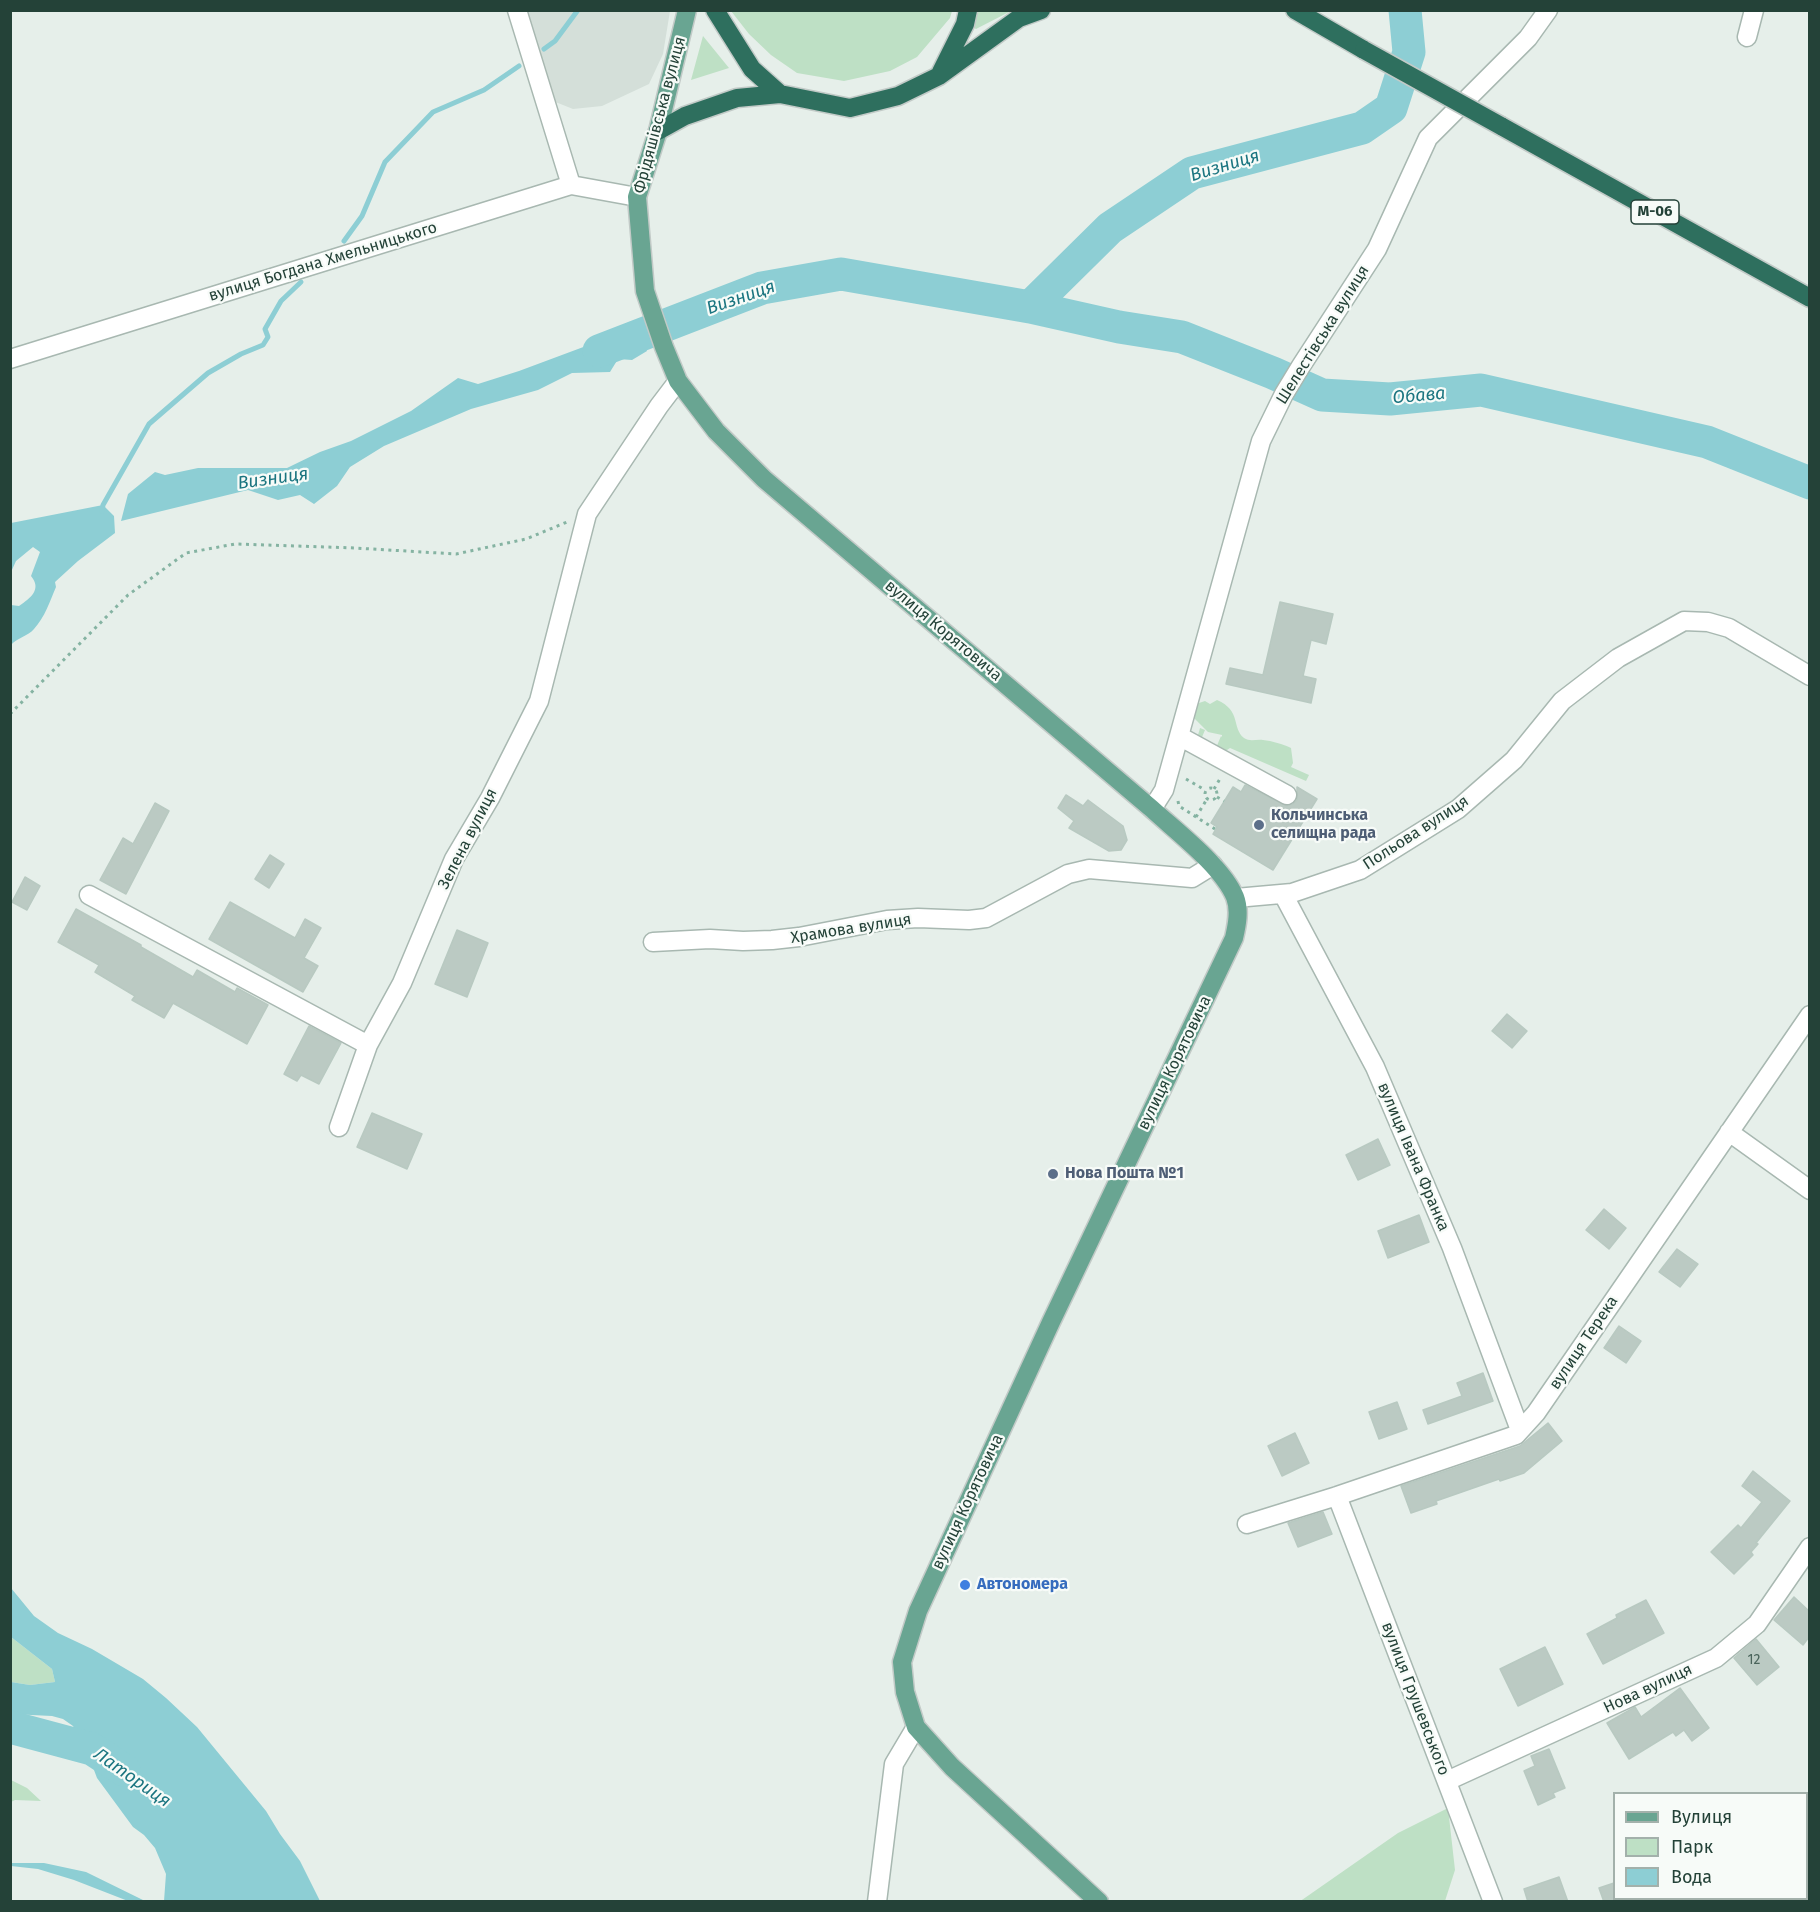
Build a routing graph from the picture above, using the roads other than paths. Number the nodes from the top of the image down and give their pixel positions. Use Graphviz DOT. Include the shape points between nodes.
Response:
graph roads {
  1 [pos="516,10"];
  2 [pos="687,10"];
  3 [pos="715,10"];
  4 [pos="968,10"];
  5 [pos="1041,10"];
  6 [pos="1295,10"];
  7 [pos="1548,10"];
  8 [pos="1754,10"];
  9 [pos="1747,37"];
  10 [pos="939,76"];
  11 [pos="780,94"];
  12 [pos="658,131"];
  13 [pos="571,185"];
  14 [pos="637,197"];
  15 [pos="1809,298"];
  16 [pos="664,347"];
  17 [pos="10,359"];
  18 [pos="678,381"];
  19 [pos="1809,676"];
  20 [pos="1179,736"];
  21 [pos="1287,795"];
  22 [pos="1152,809"];
  23 [pos="1213,865"];
  24 [pos="1283,894"];
  25 [pos="89,895"];
  26 [pos="1236,898"];
  27 [pos="653,942"];
  28 [pos="1809,1015"];
  29 [pos="369,1044"];
  30 [pos="339,1127"];
  31 [pos="1729,1132"];
  32 [pos="1809,1190"];
  33 [pos="1520,1430"];
  34 [pos="1337,1496"];
  35 [pos="1247,1524"];
  36 [pos="1809,1547"];
  37 [pos="916,1727"];
  38 [pos="1447,1781"];
  39 [pos="877,1902"];
  40 [pos="1099,1902"];
  41 [pos="1493,1902"];
  1 -- 13 [label="street"];
  2 -- 12 [label="main road, Фрідяшівська вулиця"];
  3 -- 11 [label="highway" via="752,69"];
  4 -- 10 [label="highway"];
  5 -- 10 [label="highway" via="1019,18"];
  6 -- 15 [label="highway, М-06, bridge"];
  7 -- 20 [label="street, Шелестівська вулиця" via="1528,38 1428,138 1377,249 1284,394 1261,441"];
  8 -- 9 [label="street"];
  10 -- 11 [label="highway" via="898,96 850,108"];
  11 -- 12 [label="highway" via="737,98 685,116"];
  12 -- 14 [label="main road, Фрідяшівська вулиця"];
  13 -- 14 [label="street, вулиця Богдана Хмельницького"];
  13 -- 17 [label="street, вулиця Богдана Хмельницького"];
  14 -- 16 [label="main road, Фрідяшівська вулиця" via="645,291"];
  16 -- 18 [label="main road, вулиця Корятовича"];
  18 -- 22 [label="main road, вулиця Корятовича" via="716,431 764,479"];
  18 -- 29 [label="street, Зелена вулиця" via="587,514 539,701 454,859 402,983"];
  19 -- 24 [label="street, Польова вулиця" via="1729,628 1684,621 1618,658 1562,701 1514,760 1458,809 1360,870"];
  20 -- 21 [label="street"];
  20 -- 22 [label="street, Шелестівська вулиця" via="1164,790"];
  22 -- 23 [label="main road, вулиця Корятовича"];
  23 -- 26 [label="main road, вулиця Корятовича"];
  23 -- 27 [label="street, Храмова вулиця" via="1191,878 1089,869 1068,874 986,918 887,920 772,940"];
  24 -- 26 [label="street, Польова вулиця"];
  24 -- 33 [label="street, вулиця Івана Франка" via="1375,1067 1452,1248"];
  25 -- 29 [label="street"];
  26 -- 37 [label="main road, вулиця Корятовича" via="1238,920 1234,938 918,1611 902,1662 905,1692"];
  28 -- 31 [label="street, вулиця Терека"];
  29 -- 30 [label="street, Зелена вулиця"];
  31 -- 32 [label="street"];
  31 -- 33 [label="street, вулиця Терека" via="1536,1413"];
  33 -- 34 [label="street, вулиця Терека" via="1516,1435"];
  34 -- 35 [label="street, вулиця Терека"];
  34 -- 38 [label="street, вулиця Грушевського"];
  36 -- 38 [label="street, Нова вулиця" via="1757,1624 1716,1658"];
  37 -- 39 [label="street" via="894,1764"];
  37 -- 40 [label="main road, вулиця Корятовича" via="952,1767"];
  38 -- 41 [label="street, вулиця Грушевського"];
}
